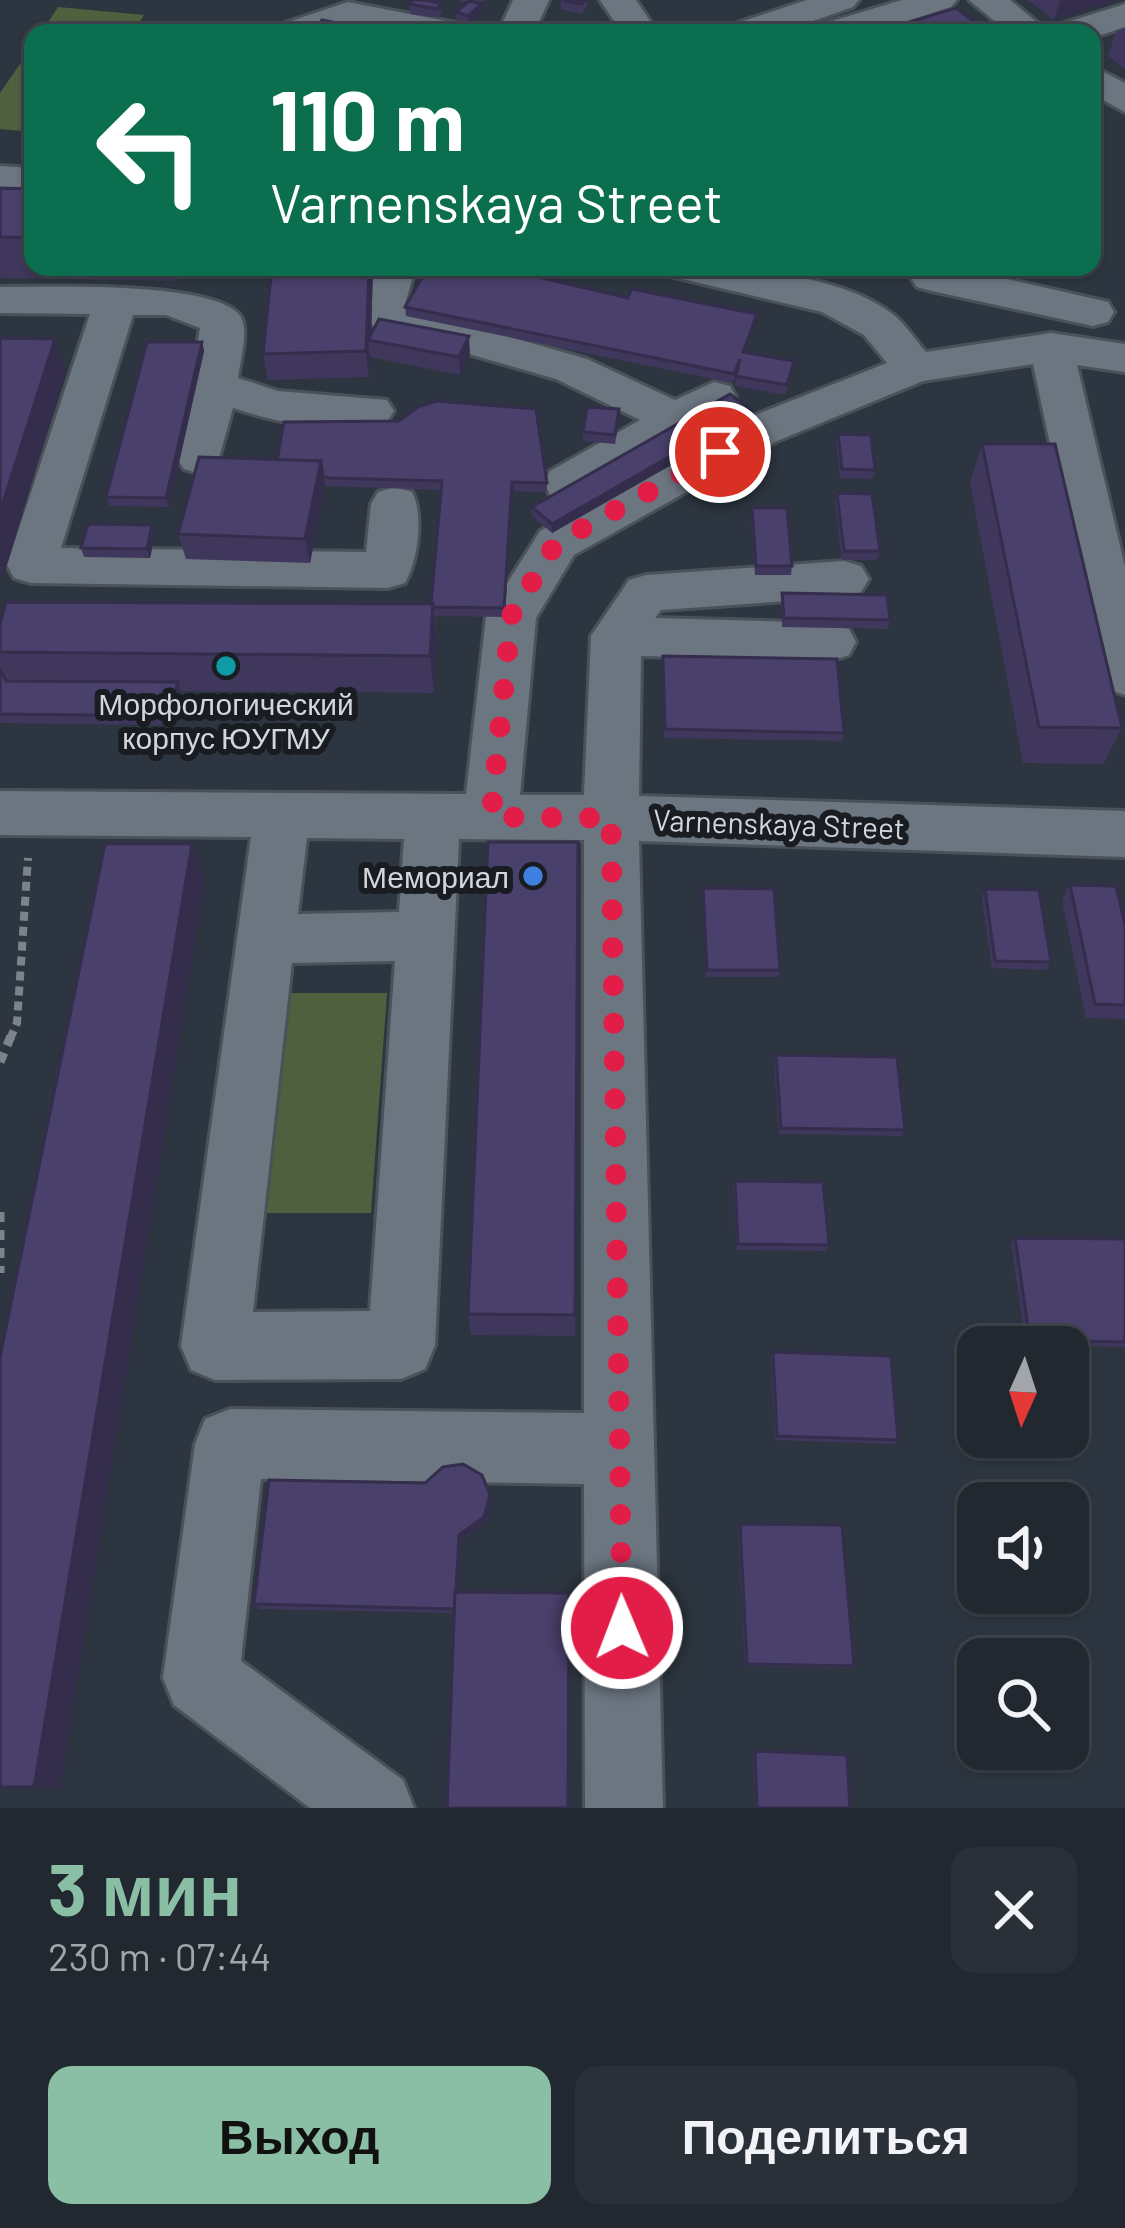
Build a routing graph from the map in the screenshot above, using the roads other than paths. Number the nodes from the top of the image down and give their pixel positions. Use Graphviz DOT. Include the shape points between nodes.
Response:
graph roads {
  1 [pos="841,0"];
  2 [pos="939,0"];
  3 [pos="987,0"];
  4 [pos="317,24"];
  5 [pos="406,24"];
  6 [pos="770,24"];
  7 [pos="861,24"];
  8 [pos="1020,24"];
  9 [pos="392,276"];
  10 [pos="724,276"];
  11 [pos="932,276"];
  12 [pos="0,300"];
  13 [pos="116,301"];
  14 [pos="1094,312"];
  15 [pos="1051,347"];
  16 [pos="1125,358"];
  17 [pos="915,368"];
  18 [pos="214,386"];
  19 [pos="714,397"];
  20 [pos="370,411"];
  21 [pos="670,418"];
  22 [pos="200,458"];
  23 [pos="567,483"];
  24 [pos="395,504"];
  25 [pos="844,579"];
  26 [pos="15,582"];
  27 [pos="616,636"];
  28 [pos="831,642"];
  29 [pos="1125,675"];
  30 [pos="282,815"];
  31 [pos="462,817"];
  32 [pos="611,818"];
  33 [pos="14,832"];
  34 [pos="1125,834"];
  35 [pos="426,936"];
  36 [pos="266,939"];
  37 [pos="619,1449"];
  38 [pos="375,1808"];
  39 [pos="624,1808"];
  1 -- 6 [label="street"];
  2 -- 7 [label="street"];
  3 -- 8 [label="street"];
  4 -- 5 [label="street" via="348,13"];
  9 -- 21 [label="street" via="380,308 389,317 486,342 642,399"];
  10 -- 17 [label="street" via="836,302 879,325"];
  11 -- 14 [label="street"];
  12 -- 13 [label="street"];
  13 -- 18 [label="street" via="171,302 222,321"];
  13 -- 26 [label="street"];
  15 -- 16 [label="street"];
  15 -- 17 [label="street"];
  15 -- 29 [label="street"];
  17 -- 31 [label="street" via="761,430 556,543 511,616"];
  18 -- 20 [label="street" via="275,406"];
  18 -- 22 [label="street"];
  19 -- 21 [label="street"];
  21 -- 23 [label="street"];
  24 -- 26 [label="street" via="388,570"];
  25 -- 27 [label="street" via="646,593"];
  27 -- 28 [label="street"];
  27 -- 32 [label="street"];
  30 -- 31 [label="street, Varnenskaya Street"];
  30 -- 33 [label="street, Varnenskaya Street"];
  30 -- 36 [label="street"];
  31 -- 32 [label="street, Varnenskaya Street"];
  31 -- 35 [label="street"];
  32 -- 34 [label="street, Varnenskaya Street"];
  32 -- 37 [label="street"];
  35 -- 36 [label="street"];
  35 -- 36 [label="street" via="401,1346 214,1346"];
  37 -- 38 [label="street" via="230,1444 201,1678"];
  37 -- 39 [label="street"];
}
